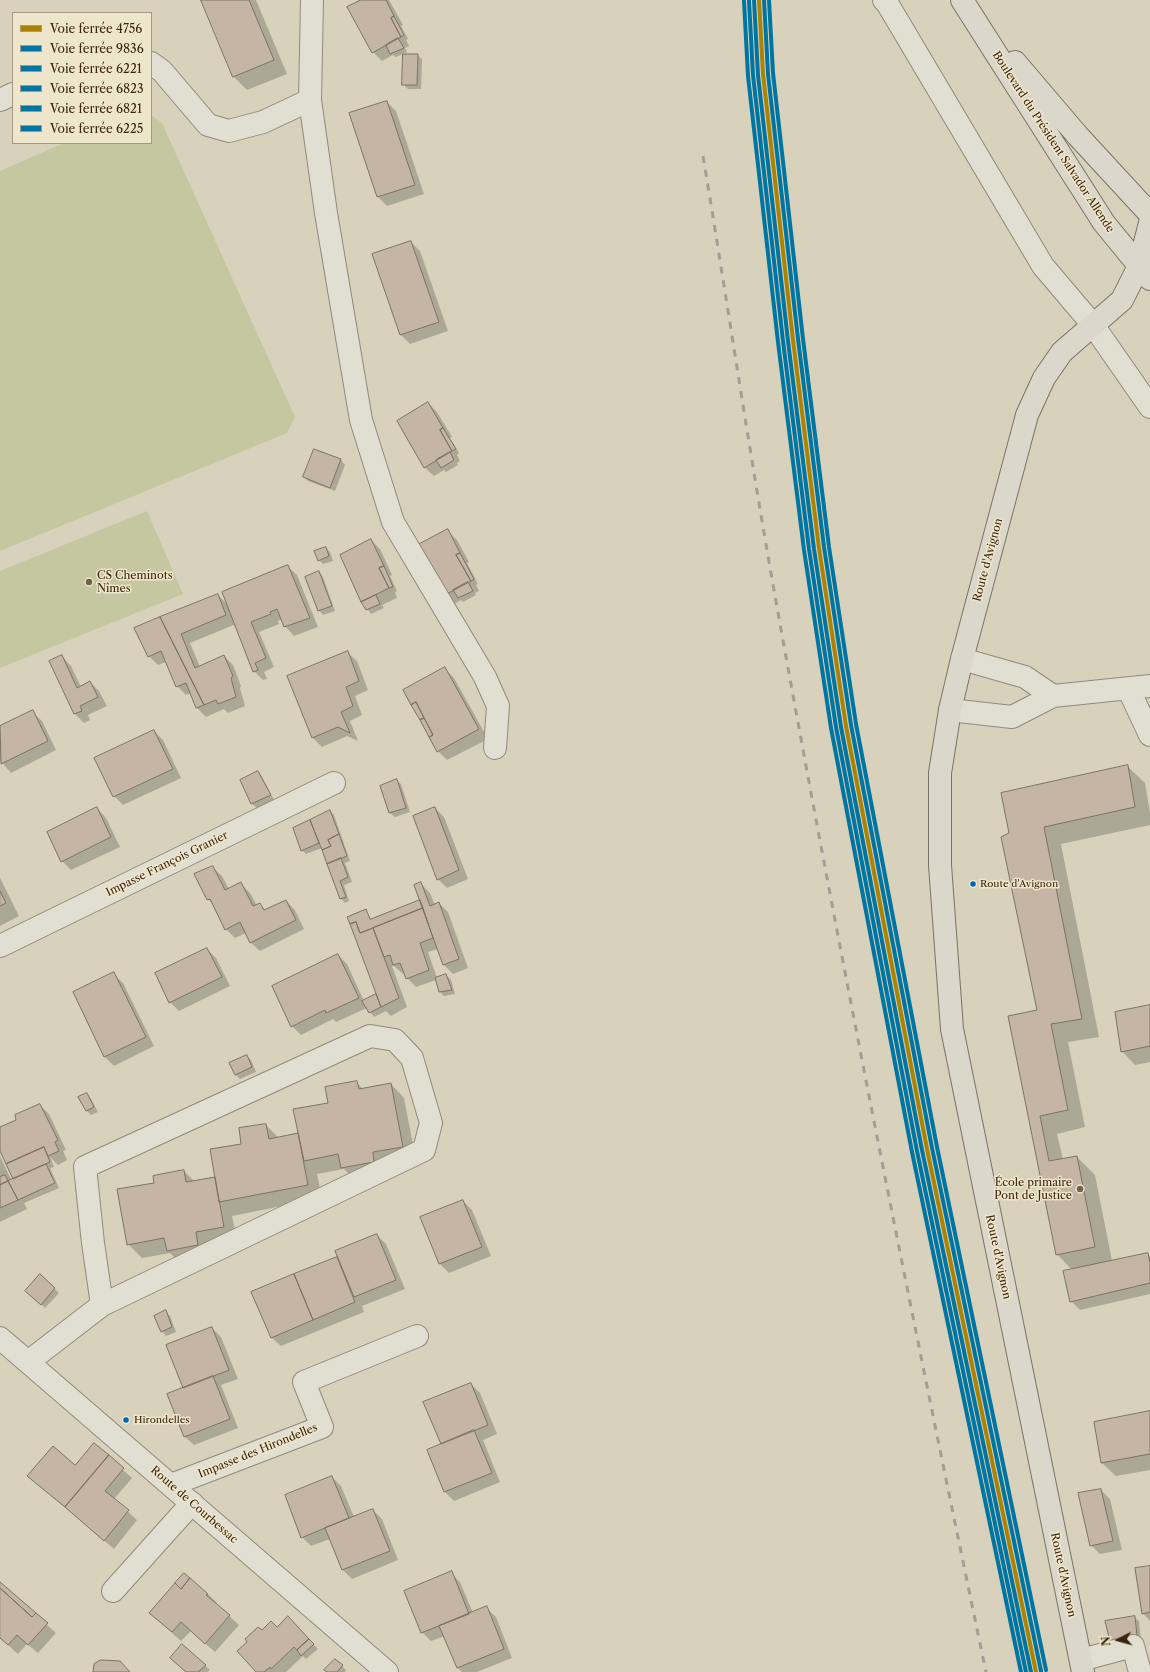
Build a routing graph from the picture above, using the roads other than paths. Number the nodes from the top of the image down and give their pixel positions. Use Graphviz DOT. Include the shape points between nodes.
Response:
graph roads {
  1 [pos="312,0"];
  2 [pos="962,0"];
  3 [pos="886,1"];
  4 [pos="152,64"];
  5 [pos="12,94"];
  6 [pos="0,100"];
  7 [pos="310,100"];
  8 [pos="1150,214"];
  9 [pos="1150,223"];
  10 [pos="1145,273"];
  11 [pos="1093,325"];
  12 [pos="1150,407"];
  13 [pos="962,659"];
  14 [pos="1140,688"];
  15 [pos="1053,696"];
  16 [pos="950,710"];
  17 [pos="1150,735"];
  18 [pos="495,748"];
  19 [pos="334,783"];
  20 [pos="0,946"];
  21 [pos="102,1305"];
  22 [pos="417,1336"];
  23 [pos="0,1338"];
  24 [pos="28,1362"];
  25 [pos="171,1485"];
  26 [pos="192,1503"];
  27 [pos="113,1591"];
  28 [pos="1082,1666"];
  29 [pos="387,1672"];
  30 [pos="1140,1672"];
  1 -- 7 [label="street"];
  2 -- 8 [label="main road, Boulevard du Président Salvador Allende" via="1078,136"];
  2 -- 10 [label="main road, Boulevard du Président Salvador Allende" via="1104,223"];
  3 -- 11 [label="street" via="1043,266"];
  4 -- 7 [label="street" via="162,71 208,125 229,131 263,122"];
  5 -- 6 [label="street"];
  7 -- 18 [label="street" via="361,420 393,522 485,677 498,706"];
  9 -- 10 [label="main road, Route d'Avignon"];
  10 -- 11 [label="main road, Route d'Avignon" via="1122,300"];
  11 -- 12 [label="street"];
  11 -- 13 [label="main road, Route d'Avignon" via="1062,352 1044,378 1026,415"];
  13 -- 15 [label="street" via="1025,677"];
  13 -- 16 [label="main road, Route d'Avignon"];
  14 -- 15 [label="street"];
  14 -- 17 [label="street"];
  15 -- 16 [label="street" via="1012,717"];
  16 -- 28 [label="main road, Route d'Avignon" via="940,781 940,865 952,1029"];
  19 -- 20 [label="street, Impasse François Granier"];
  21 -- 21 [label="street" via="85,1167 370,1036 395,1040 412,1058 431,1123 424,1150"];
  21 -- 24 [label="street"];
  22 -- 25 [label="street, Impasse des Hirondelles" via="304,1382 322,1427"];
  23 -- 24 [label="street, Route de Courbessac"];
  24 -- 25 [label="street, Route de Courbessac"];
  25 -- 26 [label="street, Route de Courbessac"];
  26 -- 27 [label="street"];
  26 -- 29 [label="street, Route de Courbessac"];
  28 -- 30 [label="street" via="1133,1646"];
}
